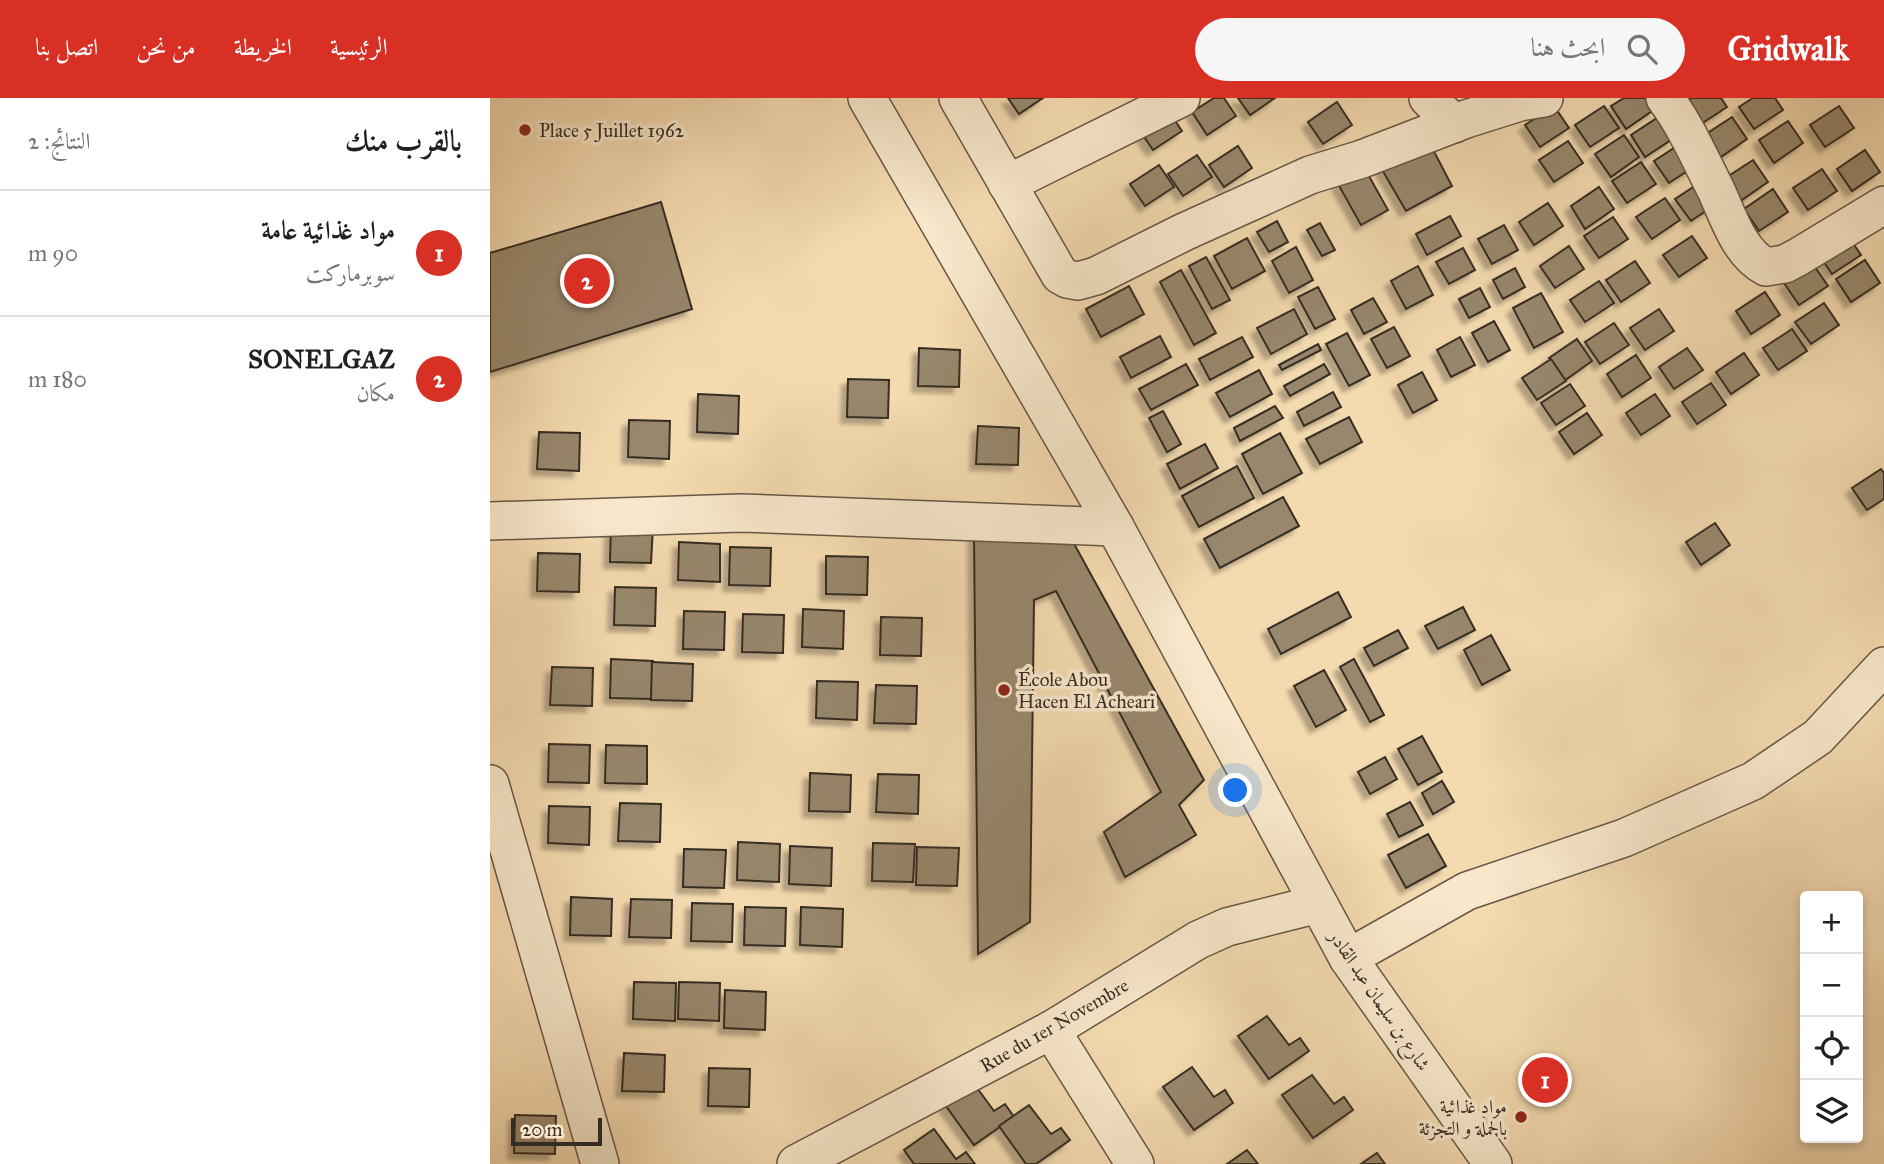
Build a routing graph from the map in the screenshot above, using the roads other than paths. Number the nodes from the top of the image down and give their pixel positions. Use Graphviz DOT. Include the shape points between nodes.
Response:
graph roads {
  1 [pos="867,98"];
  2 [pos="958,98"];
  3 [pos="1181,98"];
  4 [pos="1428,98"];
  5 [pos="1544,98"];
  6 [pos="1665,98"];
  7 [pos="1454,124"];
  8 [pos="1007,184"];
  9 [pos="1884,205"];
  10 [pos="490,521"];
  11 [pos="1115,527"];
  12 [pos="1884,666"];
  13 [pos="490,784"];
  14 [pos="1318,904"];
  15 [pos="1348,958"];
  16 [pos="1051,1030"];
  17 [pos="1124,1160"];
  18 [pos="600,1164"];
  19 [pos="796,1164"];
  20 [pos="1492,1164"];
  1 -- 11 [label="street, شارع بن سليمان عبد القادر"];
  2 -- 8 [label="street"];
  3 -- 8 [label="street"];
  4 -- 7 [label="street"];
  5 -- 7 [label="street"];
  6 -- 9 [label="street" via="1691,139 1741,242 1766,267 1798,257"];
  7 -- 8 [label="street" via="1310,175 1079,281 1060,275"];
  10 -- 11 [label="street" via="741,513"];
  11 -- 14 [label="street, شارع بن سليمان عبد القادر"];
  12 -- 15 [label="street" via="1818,737 1752,781 1623,838 1467,891"];
  13 -- 18 [label="street"];
  14 -- 15 [label="street, شارع بن سليمان عبد القادر"];
  14 -- 16 [label="street, Rue du 1er Novembre" via="1198,940"];
  15 -- 20 [label="street, شارع بن سليمان عبد القادر"];
  16 -- 17 [label="street"];
  16 -- 19 [label="street, Rue du 1er Novembre"];
}
